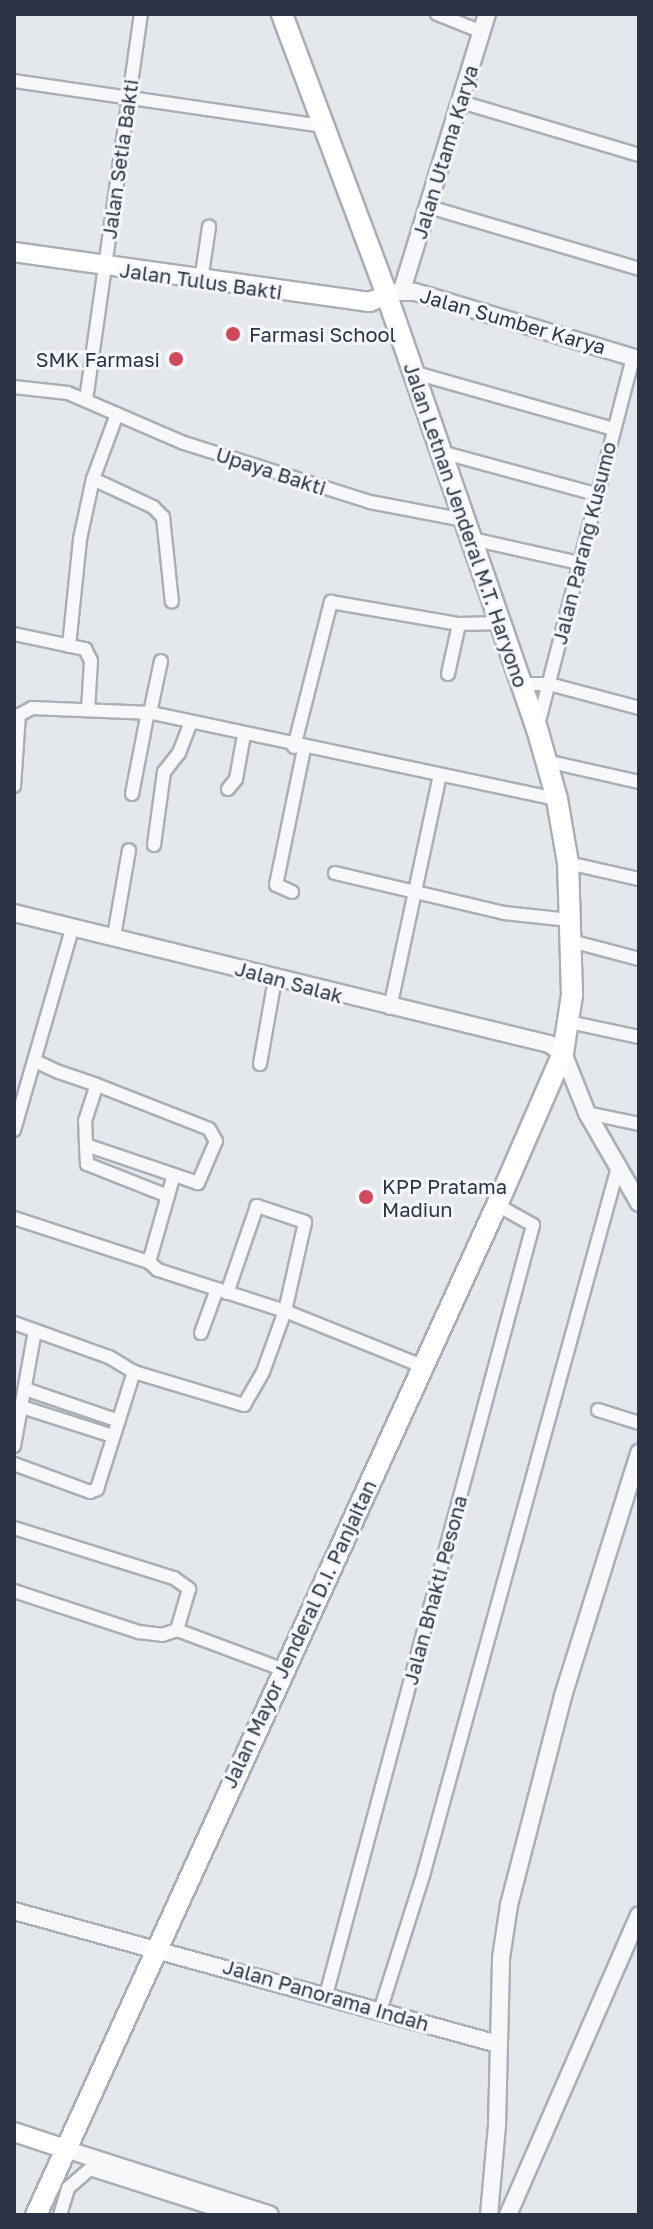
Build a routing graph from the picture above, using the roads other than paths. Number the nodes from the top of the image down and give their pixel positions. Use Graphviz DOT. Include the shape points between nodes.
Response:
graph roads {
  1 [pos="141,14"];
  2 [pos="282,14"];
  3 [pos="437,14"];
  4 [pos="487,14"];
  5 [pos="482,32"];
  6 [pos="14,81"];
  7 [pos="130,98"];
  8 [pos="461,102"];
  9 [pos="321,126"];
  10 [pos="639,155"];
  11 [pos="429,207"];
  12 [pos="209,227"];
  13 [pos="14,252"];
  14 [pos="104,268"];
  15 [pos="639,269"];
  16 [pos="201,281"];
  17 [pos="395,292"];
  18 [pos="636,358"];
  19 [pos="412,372"];
  20 [pos="14,387"];
  21 [pos="86,400"];
  22 [pos="117,414"];
  23 [pos="613,429"];
  24 [pos="440,452"];
  25 [pos="93,479"];
  26 [pos="596,494"];
  27 [pos="468,530"];
  28 [pos="579,563"];
  29 [pos="172,602"];
  30 [pos="501,623"];
  31 [pos="459,624"];
  32 [pos="14,634"];
  33 [pos="69,646"];
  34 [pos="161,661"];
  35 [pos="448,674"];
  36 [pos="523,684"];
  37 [pos="549,684"];
  38 [pos="639,708"];
  39 [pos="88,710"];
  40 [pos="149,712"];
  41 [pos="191,722"];
  42 [pos="537,729"];
  43 [pos="244,735"];
  44 [pos="299,748"];
  45 [pos="546,761"];
  46 [pos="440,775"];
  47 [pos="639,782"];
  48 [pos="14,786"];
  49 [pos="228,789"];
  50 [pos="132,794"];
  51 [pos="557,799"];
  52 [pos="154,845"];
  53 [pos="129,850"];
  54 [pos="568,863"];
  55 [pos="335,873"];
  56 [pos="639,879"];
  57 [pos="414,891"];
  58 [pos="292,892"];
  59 [pos="14,913"];
  60 [pos="570,920"];
  61 [pos="73,926"];
  62 [pos="114,936"];
  63 [pos="571,941"];
  64 [pos="639,959"];
  65 [pos="275,979"];
  66 [pos="390,1008"];
  67 [pos="569,1022"];
  68 [pos="639,1037"];
  69 [pos="563,1053"];
  70 [pos="35,1061"];
  71 [pos="260,1064"];
  72 [pos="97,1085"];
  73 [pos="587,1113"];
  74 [pos="639,1124"];
  75 [pos="14,1130"];
  76 [pos="86,1145"];
  77 [pos="618,1167"];
  78 [pos="173,1178"];
  79 [pos="168,1196"];
  80 [pos="639,1203"];
  81 [pos="497,1205"];
  82 [pos="14,1218"];
  83 [pos="149,1262"];
  84 [pos="222,1291"];
  85 [pos="285,1311"];
  86 [pos="14,1323"];
  87 [pos="35,1331"];
  88 [pos="201,1333"];
  89 [pos="424,1367"];
  90 [pos="134,1372"];
  91 [pos="25,1389"];
  92 [pos="22,1407"];
  93 [pos="598,1410"];
  94 [pos="119,1421"];
  95 [pos="639,1423"];
  96 [pos="113,1436"];
  97 [pos="14,1446"];
  98 [pos="639,1453"];
  99 [pos="14,1464"];
  100 [pos="14,1528"];
  101 [pos="14,1591"];
  102 [pos="177,1630"];
  103 [pos="282,1669"];
  104 [pos="14,1911"];
  105 [pos="639,1915"];
  106 [pos="154,1947"];
  107 [pos="326,1995"];
  108 [pos="380,2011"];
  109 [pos="498,2044"];
  110 [pos="14,2132"];
  111 [pos="65,2149"];
  112 [pos="490,2213"];
  113 [pos="36,2215"];
  114 [pos="60,2215"];
  115 [pos="233,2215"];
  116 [pos="268,2215"];
  117 [pos="508,2215"];
  1 -- 7 [label="street, Jalan Setia Bakti"];
  2 -- 9 [label="highway, Jalan Letnan Jenderal M.T. Haryono"];
  3 -- 5 [label="street"];
  4 -- 5 [label="street, Jalan Utama Karya"];
  5 -- 8 [label="street, Jalan Utama Karya"];
  6 -- 7 [label="street"];
  7 -- 9 [label="street"];
  7 -- 14 [label="street, Jalan Setia Bakti"];
  8 -- 10 [label="street"];
  8 -- 11 [label="street, Jalan Utama Karya"];
  9 -- 17 [label="highway, Jalan Letnan Jenderal M.T. Haryono"];
  11 -- 15 [label="street"];
  11 -- 17 [label="street, Jalan Utama Karya"];
  12 -- 16 [label="street"];
  13 -- 14 [label="main road, Jalan Tulus Bakti"];
  14 -- 16 [label="main road, Jalan Tulus Bakti"];
  14 -- 21 [label="street, Jalan Setia Bakti"];
  16 -- 17 [label="main road, Jalan Tulus Bakti" via="369,302"];
  17 -- 18 [label="street, Jalan Sumber Karya"];
  17 -- 19 [label="highway, Jalan Letnan Jenderal M.T. Haryono"];
  18 -- 23 [label="street, Jalan Parang Kusumo"];
  19 -- 23 [label="street"];
  19 -- 24 [label="highway, Jalan Letnan Jenderal M.T. Haryono"];
  20 -- 21 [label="street, Upaya Bakti"];
  21 -- 22 [label="street, Upaya Bakti"];
  22 -- 25 [label="street"];
  22 -- 27 [label="street, Upaya Bakti" via="181,442"];
  23 -- 26 [label="street, Jalan Parang Kusumo"];
  24 -- 26 [label="street"];
  24 -- 27 [label="highway, Jalan Letnan Jenderal M.T. Haryono"];
  25 -- 29 [label="street" via="163,517"];
  25 -- 33 [label="street" via="80,539"];
  26 -- 28 [label="street, Jalan Parang Kusumo"];
  27 -- 28 [label="street, Upaya Bakti"];
  27 -- 30 [label="highway, Jalan Letnan Jenderal M.T. Haryono"];
  28 -- 37 [label="street, Jalan Parang Kusumo"];
  30 -- 31 [label="street"];
  30 -- 36 [label="highway, Jalan Letnan Jenderal M.T. Haryono"];
  31 -- 35 [label="street"];
  31 -- 44 [label="street" via="331,602"];
  32 -- 33 [label="street"];
  33 -- 39 [label="street" via="89,654"];
  34 -- 40 [label="street"];
  36 -- 37 [label="street"];
  36 -- 42 [label="highway, Jalan Letnan Jenderal M.T. Haryono"];
  37 -- 38 [label="street"];
  37 -- 42 [label="street, Jalan Parang Kusumo"];
  39 -- 40 [label="street"];
  39 -- 48 [label="street" via="22,712"];
  40 -- 41 [label="street"];
  40 -- 50 [label="street"];
  41 -- 43 [label="street"];
  41 -- 52 [label="street" via="179,753 164,772"];
  42 -- 45 [label="highway, Jalan Letnan Jenderal M.T. Haryono"];
  43 -- 44 [label="street"];
  43 -- 49 [label="street" via="236,779"];
  44 -- 46 [label="street"];
  44 -- 58 [label="street" via="276,885"];
  45 -- 47 [label="street"];
  45 -- 51 [label="highway, Jalan Letnan Jenderal M.T. Haryono"];
  46 -- 51 [label="street"];
  46 -- 57 [label="street"];
  51 -- 54 [label="highway, Jalan Letnan Jenderal M.T. Haryono"];
  53 -- 62 [label="street"];
  54 -- 56 [label="street"];
  54 -- 60 [label="highway, Jalan Letnan Jenderal M.T. Haryono"];
  55 -- 57 [label="street"];
  57 -- 60 [label="street" via="504,913"];
  57 -- 66 [label="street"];
  59 -- 61 [label="street, Jalan Salak"];
  60 -- 63 [label="highway, Jalan Letnan Jenderal M.T. Haryono"];
  61 -- 62 [label="street, Jalan Salak"];
  61 -- 70 [label="street"];
  62 -- 65 [label="street, Jalan Salak"];
  63 -- 64 [label="street"];
  63 -- 67 [label="highway, Jalan Letnan Jenderal M.T. Haryono"];
  65 -- 66 [label="street, Jalan Salak"];
  65 -- 71 [label="street"];
  66 -- 69 [label="street, Jalan Salak" via="528,1037"];
  67 -- 68 [label="street"];
  67 -- 69 [label="highway, Jalan Letnan Jenderal M.T. Haryono"];
  69 -- 73 [label="street"];
  69 -- 81 [label="highway, Jalan Mayor Jenderal D.I. Panjaitan"];
  70 -- 72 [label="street"];
  70 -- 75 [label="street"];
  72 -- 76 [label="street" via="85,1121"];
  72 -- 78 [label="street" via="212,1131 216,1141 198,1183"];
  73 -- 74 [label="street"];
  73 -- 77 [label="street"];
  76 -- 78 [label="street"];
  76 -- 79 [label="street" via="87,1164"];
  77 -- 80 [label="street"];
  77 -- 108 [label="street" via="424,1872"];
  78 -- 79 [label="street"];
  79 -- 83 [label="street"];
  81 -- 89 [label="highway, Jalan Mayor Jenderal D.I. Panjaitan"];
  81 -- 107 [label="street, Jalan Bhakti Pesona" via="533,1225"];
  82 -- 83 [label="street"];
  83 -- 84 [label="street" via="165,1274"];
  84 -- 85 [label="street"];
  84 -- 85 [label="street" via="254,1209 261,1206 307,1226"];
  84 -- 88 [label="street"];
  85 -- 89 [label="street"];
  85 -- 90 [label="street" via="247,1404"];
  86 -- 87 [label="street"];
  87 -- 90 [label="street" via="109,1357"];
  87 -- 91 [label="street"];
  89 -- 103 [label="highway, Jalan Mayor Jenderal D.I. Panjaitan"];
  90 -- 94 [label="street"];
  91 -- 92 [label="street"];
  91 -- 94 [label="street"];
  92 -- 96 [label="street"];
  92 -- 97 [label="street"];
  93 -- 95 [label="street"];
  94 -- 96 [label="street"];
  96 -- 99 [label="street" via="100,1483 90,1492"];
  98 -- 109 [label="street" via="529,1812 501,1958"];
  100 -- 102 [label="street" via="187,1585"];
  101 -- 102 [label="street" via="139,1632 162,1635"];
  102 -- 103 [label="street"];
  103 -- 106 [label="highway, Jalan Mayor Jenderal D.I. Panjaitan"];
  104 -- 106 [label="street, Jalan Panorama Indah"];
  105 -- 117 [label="street"];
  106 -- 107 [label="street, Jalan Panorama Indah"];
  106 -- 111 [label="highway, Jalan Mayor Jenderal D.I. Panjaitan"];
  107 -- 108 [label="street, Jalan Panorama Indah"];
  108 -- 109 [label="street, Jalan Panorama Indah"];
  109 -- 112 [label="street"];
  110 -- 111 [label="main road"];
  111 -- 113 [label="highway, Jalan Mayor Jenderal D.I. Panjaitan"];
  111 -- 116 [label="street"];
  114 -- 115 [label="street" via="68,2188 90,2169"];
}
